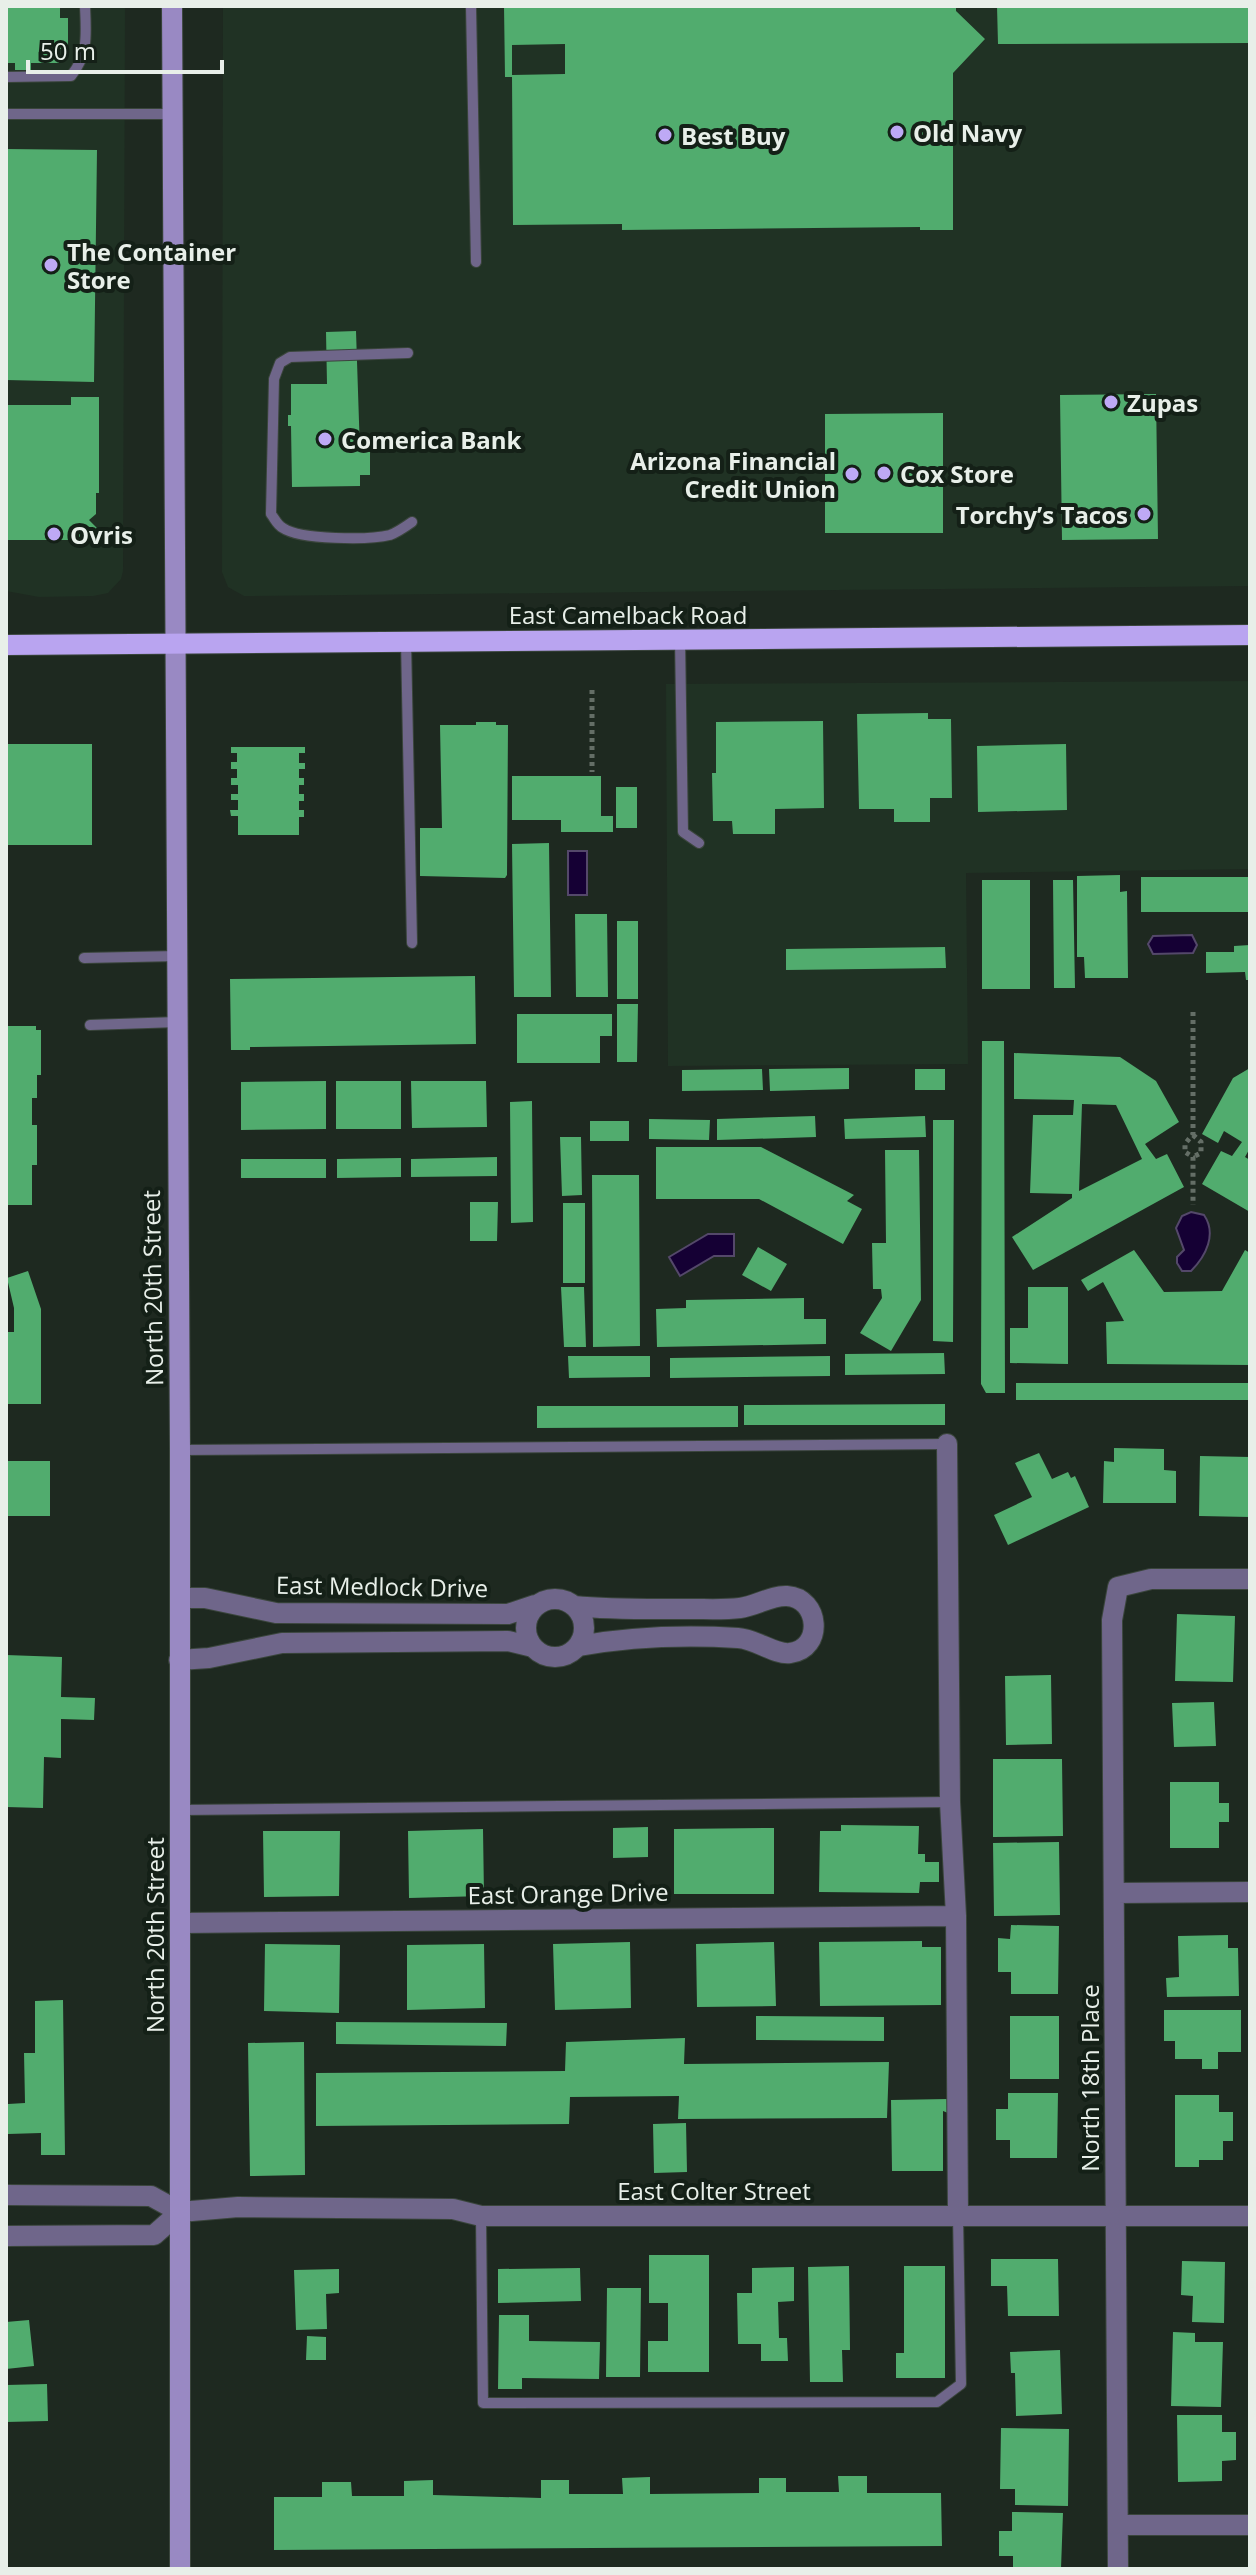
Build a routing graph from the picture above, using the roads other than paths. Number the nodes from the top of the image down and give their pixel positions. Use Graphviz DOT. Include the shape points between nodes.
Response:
graph roads {
  1 [pos="85,6"];
  2 [pos="172,6"];
  3 [pos="471,6"];
  4 [pos="6,77"];
  5 [pos="6,114"];
  6 [pos="173,114"];
  7 [pos="476,262"];
  8 [pos="408,353"];
  9 [pos="412,522"];
  10 [pos="1250,635"];
  11 [pos="680,639"];
  12 [pos="406,641"];
  13 [pos="175,643"];
  14 [pos="6,645"];
  15 [pos="699,843"];
  16 [pos="412,943"];
  17 [pos="177,956"];
  18 [pos="84,958"];
  19 [pos="177,1022"];
  20 [pos="90,1025"];
  21 [pos="947,1444"];
  22 [pos="180,1450"];
  23 [pos="1250,1579"];
  24 [pos="180,1598"];
  25 [pos="535,1605"];
  26 [pos="574,1606"];
  27 [pos="579,1646"];
  28 [pos="533,1647"];
  29 [pos="179,1660"];
  30 [pos="950,1802"];
  31 [pos="180,1810"];
  32 [pos="1250,1892"];
  33 [pos="1115,1893"];
  34 [pos="956,1916"];
  35 [pos="180,1923"];
  36 [pos="6,2195"];
  37 [pos="180,2212"];
  38 [pos="481,2216"];
  39 [pos="958,2216"];
  40 [pos="1250,2216"];
  41 [pos="1116,2217"];
  42 [pos="6,2236"];
  43 [pos="1118,2525"];
  44 [pos="1250,2525"];
  45 [pos="180,2569"];
  46 [pos="1118,2569"];
  1 -- 4 [label="lane" via="86,49 71,76"];
  2 -- 6 [label="street, North 20th Street"];
  3 -- 7 [label="lane"];
  5 -- 6 [label="lane"];
  6 -- 13 [label="street, North 20th Street"];
  8 -- 9 [label="lane" via="290,357 280,363 274,379 271,514 291,533 316,536 378,537"];
  10 -- 11 [label="main road, East Camelback Road"];
  11 -- 12 [label="main road, East Camelback Road"];
  11 -- 15 [label="lane" via="683,832"];
  12 -- 13 [label="main road, East Camelback Road"];
  12 -- 16 [label="lane"];
  13 -- 14 [label="main road, East Camelback Road"];
  13 -- 17 [label="street, North 20th Street"];
  17 -- 18 [label="lane"];
  17 -- 19 [label="street, North 20th Street"];
  19 -- 20 [label="lane"];
  19 -- 22 [label="street, North 20th Street"];
  21 -- 22 [label="lane"];
  21 -- 30 [label="street"];
  22 -- 24 [label="street, North 20th Street"];
  23 -- 33 [label="street, North 18th Place" via="1151,1579 1118,1587 1112,1620"];
  24 -- 25 [label="street, East Medlock Drive" via="276,1613 508,1614"];
  24 -- 29 [label="street, North 20th Street"];
  25 -- 26 [label="street, East Medlock Drive" via="554,1598"];
  25 -- 28 [label="street" via="526,1621"];
  26 -- 27 [label="street" via="583,1619"];
  26 -- 27 [label="street, East Medlock Drive" via="741,1608 780,1596 808,1605 815,1619 805,1647 791,1653 741,1638 615,1640"];
  27 -- 28 [label="street, East Medlock Drive" via="556,1657"];
  28 -- 29 [label="street, East Medlock Drive" via="508,1641 282,1643"];
  29 -- 31 [label="street, North 20th Street"];
  30 -- 31 [label="lane"];
  30 -- 34 [label="street"];
  31 -- 35 [label="street, North 20th Street"];
  32 -- 33 [label="street"];
  33 -- 41 [label="street, North 18th Place"];
  34 -- 35 [label="street, East Orange Drive"];
  34 -- 39 [label="street"];
  35 -- 37 [label="street, North 20th Street"];
  36 -- 37 [label="street, East Colter Street" via="151,2196"];
  37 -- 38 [label="street, East Colter Street" via="238,2207 453,2209"];
  37 -- 42 [label="street" via="154,2235"];
  37 -- 45 [label="street, North 20th Street"];
  38 -- 39 [label="street, East Colter Street"];
  38 -- 39 [label="lane" via="483,2403 530,2403 937,2402 961,2384"];
  39 -- 41 [label="street, East Colter Street"];
  40 -- 41 [label="street, East Colter Street"];
  41 -- 43 [label="street, North 18th Place"];
  43 -- 44 [label="street"];
  43 -- 46 [label="street, North 18th Place"];
}
